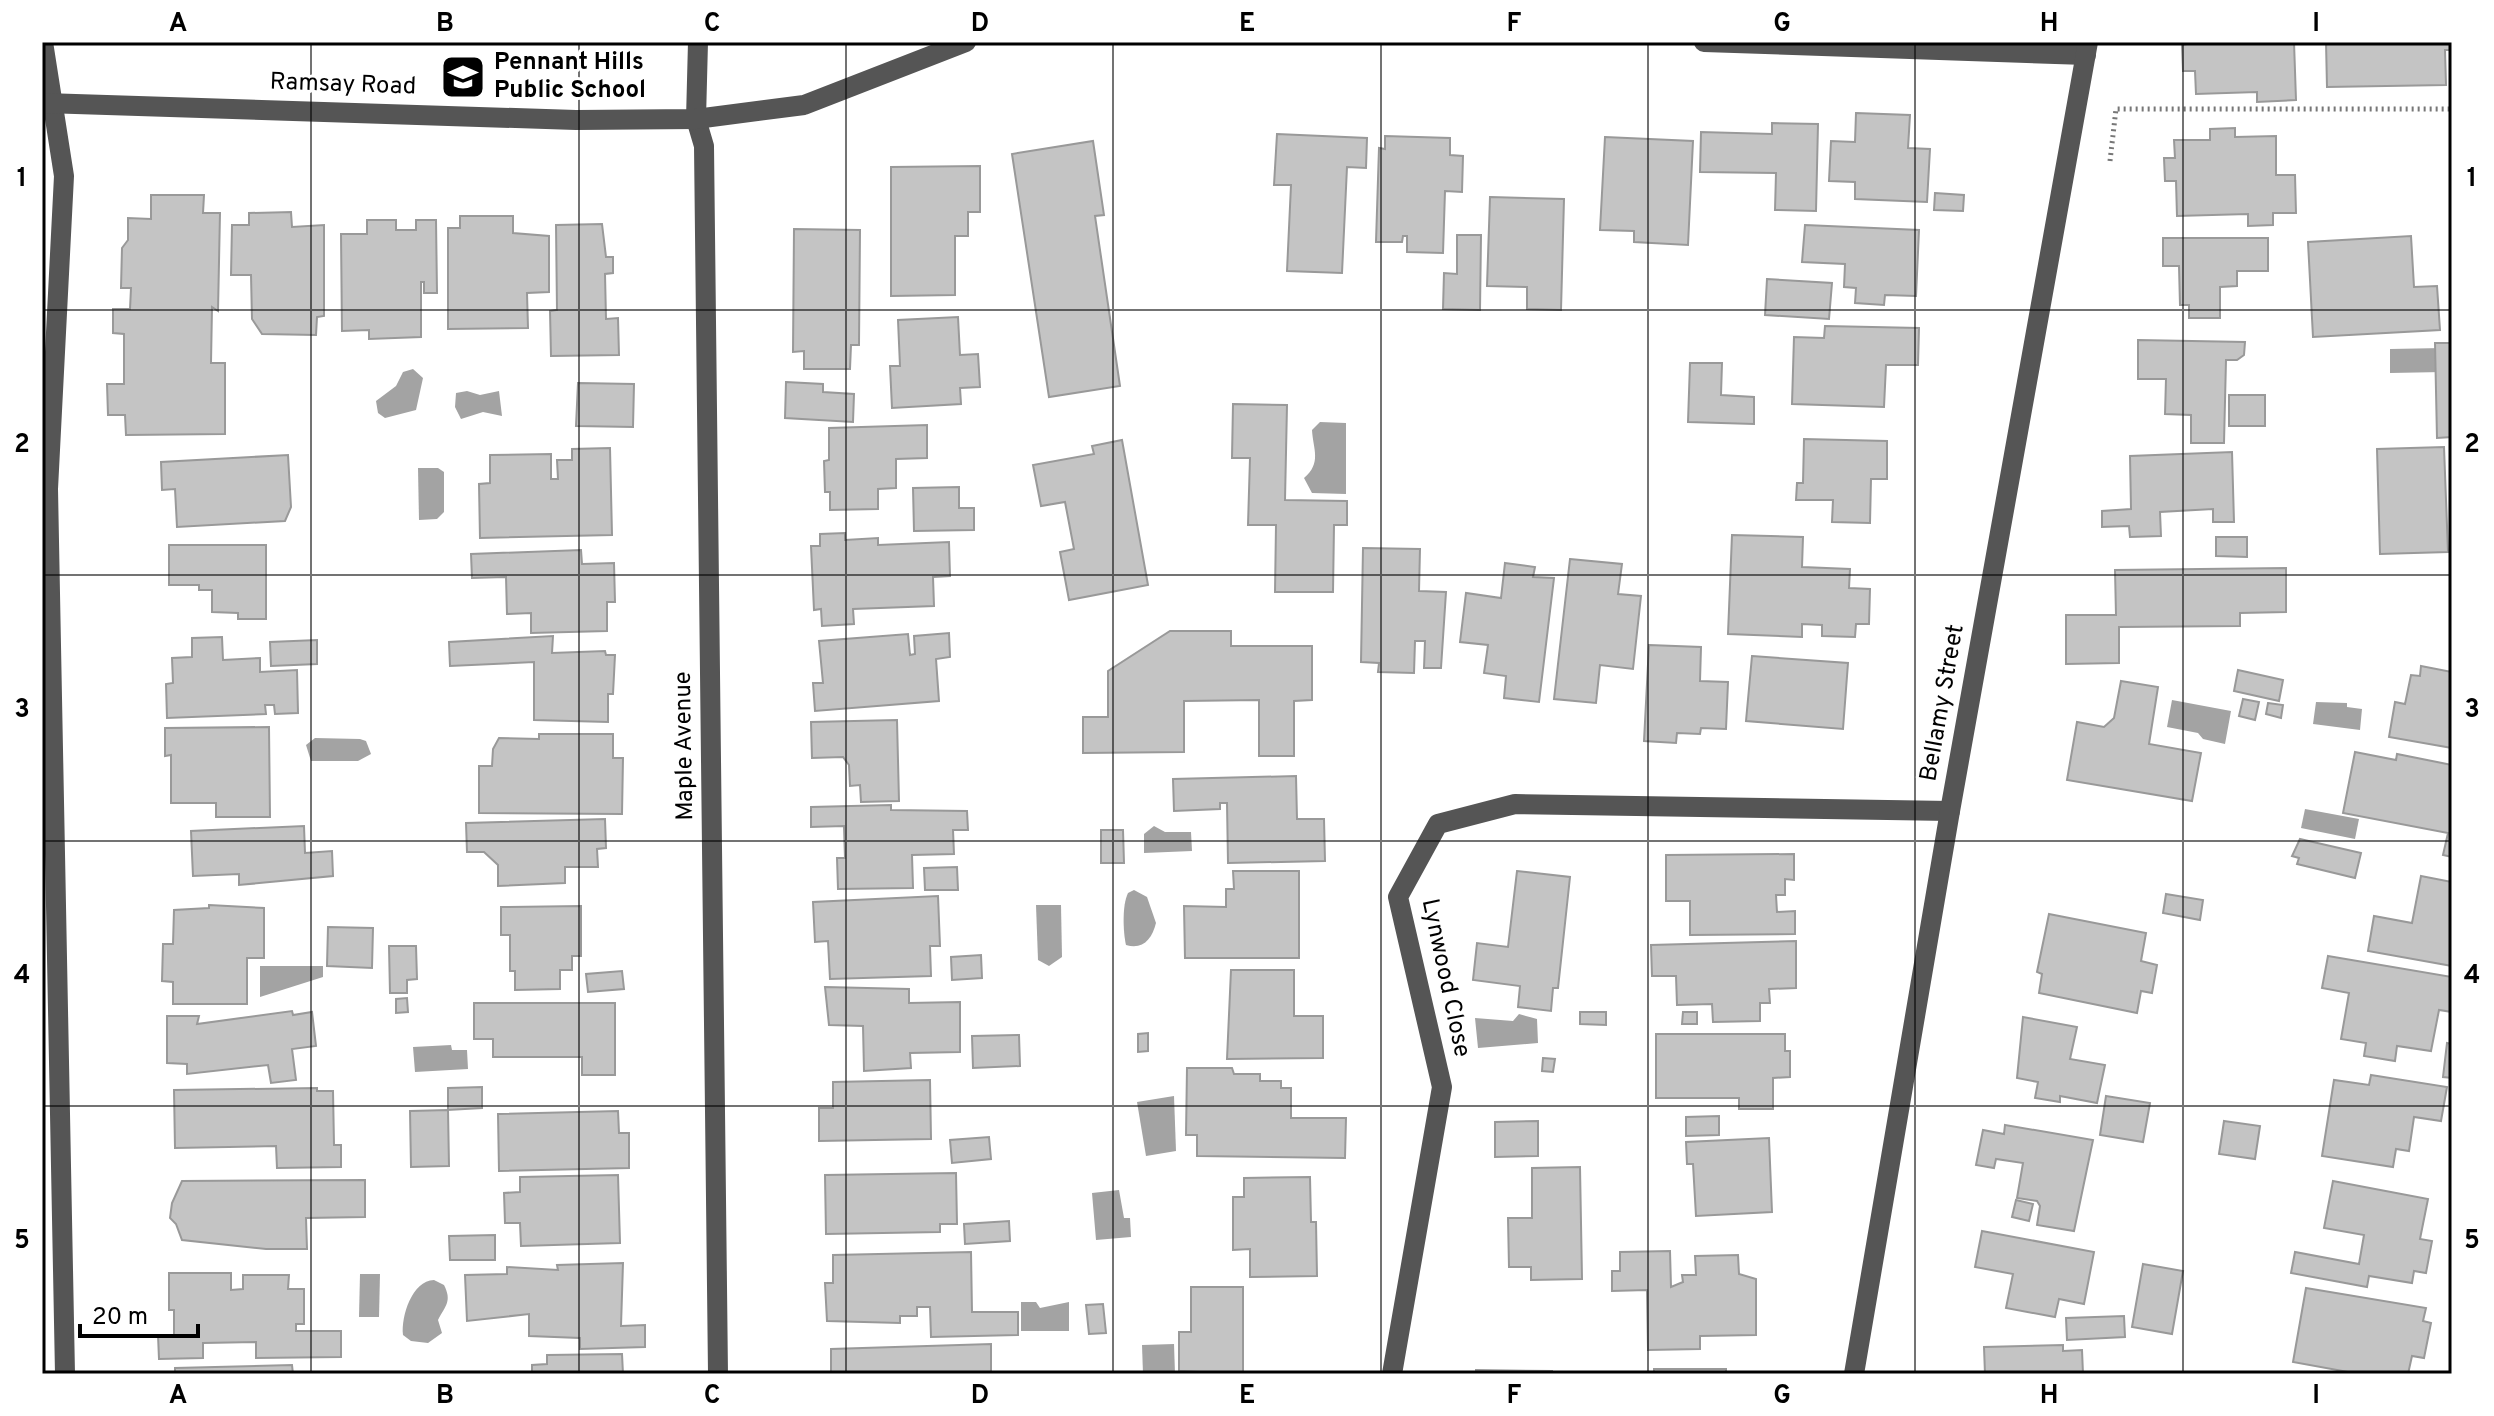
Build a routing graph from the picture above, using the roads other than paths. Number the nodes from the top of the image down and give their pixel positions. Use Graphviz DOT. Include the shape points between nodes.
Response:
graph roads {
  1 [pos="43,42"];
  2 [pos="698,42"];
  3 [pos="966,42"];
  4 [pos="1704,42"];
  5 [pos="2087,49"];
  6 [pos="48,104"];
  7 [pos="696,119"];
  8 [pos="45,489"];
  9 [pos="1950,811"];
  10 [pos="65,1374"];
  11 [pos="718,1374"];
  12 [pos="1392,1374"];
  13 [pos="1854,1374"];
  1 -- 6 [label="street"];
  2 -- 7 [label="street, Maple Avenue"];
  3 -- 7 [label="street, Ramsay Road" via="804,105"];
  4 -- 5 [label="street"];
  5 -- 9 [label="street, Bellamy Street"];
  6 -- 7 [label="street, Ramsay Road"];
  6 -- 8 [label="street" via="64,176"];
  7 -- 11 [label="street, Maple Avenue" via="704,146"];
  8 -- 10 [label="street"];
  9 -- 12 [label="street, Lynwood Close" via="1515,804 1438,824 1398,897 1442,1087"];
  9 -- 13 [label="street, Bellamy Street"];
}
